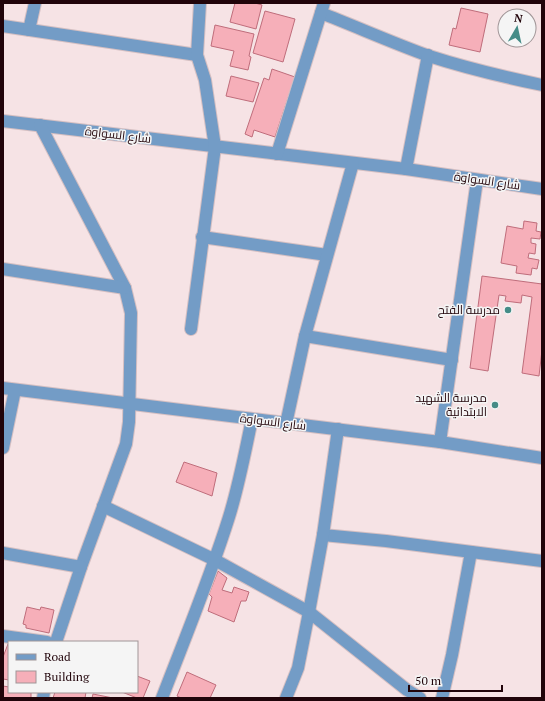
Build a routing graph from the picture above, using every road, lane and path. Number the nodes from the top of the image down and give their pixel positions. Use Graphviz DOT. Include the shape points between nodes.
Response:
graph roads {
  1 [pos="35,3"];
  2 [pos="200,3"];
  3 [pos="323,8"];
  4 [pos="3,26"];
  5 [pos="29,30"];
  6 [pos="197,55"];
  7 [pos="428,55"];
  8 [pos="542,85"];
  9 [pos="3,121"];
  10 [pos="40,125"];
  11 [pos="215,147"];
  12 [pos="277,154"];
  13 [pos="353,163"];
  14 [pos="406,169"];
  15 [pos="477,180"];
  16 [pos="542,189"];
  17 [pos="202,238"];
  18 [pos="328,255"];
  19 [pos="3,268"];
  20 [pos="125,288"];
  21 [pos="191,329"];
  22 [pos="305,336"];
  23 [pos="452,360"];
  24 [pos="3,388"];
  25 [pos="15,390"];
  26 [pos="129,404"];
  27 [pos="252,419"];
  28 [pos="286,424"];
  29 [pos="338,429"];
  30 [pos="440,442"];
  31 [pos="3,448"];
  32 [pos="542,458"];
  33 [pos="103,506"];
  34 [pos="323,535"];
  35 [pos="471,552"];
  36 [pos="3,553"];
  37 [pos="215,560"];
  38 [pos="542,562"];
  39 [pos="81,567"];
  40 [pos="309,612"];
  41 [pos="3,636"];
  42 [pos="39,641"];
  43 [pos="56,641"];
  44 [pos="162,698"];
  45 [pos="286,698"];
  46 [pos="420,698"];
  47 [pos="442,698"];
  1 -- 5 [label="street"];
  2 -- 6 [label="street"];
  3 -- 7 [label="street"];
  3 -- 12 [label="street"];
  4 -- 5 [label="street"];
  5 -- 6 [label="street"];
  6 -- 11 [label="street" via="205,80"];
  7 -- 8 [label="street" via="473,69"];
  7 -- 14 [label="street"];
  9 -- 10 [label="street, شارع السواوة"];
  10 -- 11 [label="street, شارع السواوة"];
  10 -- 20 [label="street"];
  11 -- 12 [label="street, شارع السواوة"];
  11 -- 17 [label="street"];
  12 -- 13 [label="street, شارع السواوة"];
  13 -- 14 [label="street, شارع السواوة"];
  13 -- 18 [label="street"];
  14 -- 15 [label="street, شارع السواوة"];
  15 -- 16 [label="street, شارع السواوة"];
  15 -- 23 [label="street"];
  17 -- 18 [label="street"];
  17 -- 21 [label="street"];
  18 -- 22 [label="street"];
  19 -- 20 [label="street"];
  20 -- 26 [label="street" via="131,313"];
  22 -- 23 [label="street"];
  22 -- 28 [label="street"];
  23 -- 30 [label="street"];
  24 -- 25 [label="street, شارع السواوة"];
  25 -- 26 [label="street, شارع السواوة"];
  25 -- 31 [label="street"];
  26 -- 27 [label="street, شارع السواوة"];
  26 -- 33 [label="street" via="126,444"];
  27 -- 28 [label="street, شارع السواوة"];
  27 -- 37 [label="street" via="236,492"];
  28 -- 29 [label="street, شارع السواوة"];
  29 -- 30 [label="street, شارع السواوة"];
  29 -- 34 [label="street"];
  30 -- 32 [label="street, شارع السواوة"];
  33 -- 37 [label="street"];
  33 -- 39 [label="street"];
  34 -- 35 [label="street"];
  34 -- 40 [label="street"];
  35 -- 38 [label="street"];
  35 -- 47 [label="street"];
  36 -- 39 [label="street"];
  37 -- 40 [label="street"];
  37 -- 44 [label="street"];
  39 -- 43 [label="street"];
  40 -- 45 [label="street" via="298,668"];
  40 -- 46 [label="street"];
  41 -- 42 [label="street"];
}
